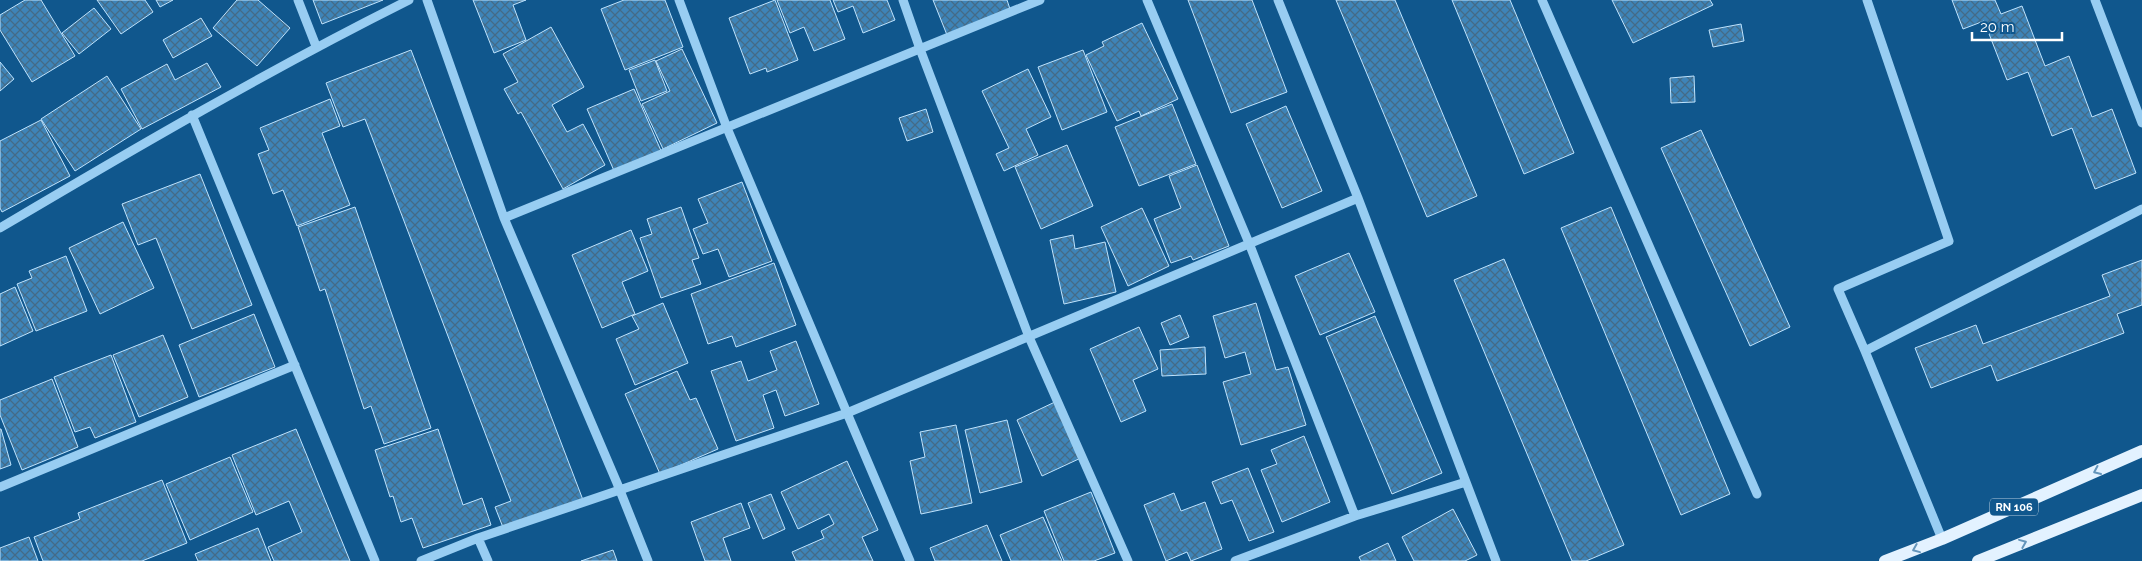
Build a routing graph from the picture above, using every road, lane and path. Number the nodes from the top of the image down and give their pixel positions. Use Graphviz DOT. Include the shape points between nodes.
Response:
graph roads {
  1 [pos="298,0"];
  2 [pos="409,0"];
  3 [pos="427,0"];
  4 [pos="679,0"];
  5 [pos="903,0"];
  6 [pos="1040,0"];
  7 [pos="1147,0"];
  8 [pos="1278,0"];
  9 [pos="1542,0"];
  10 [pos="1867,0"];
  11 [pos="2095,0"];
  12 [pos="316,46"];
  13 [pos="920,49"];
  14 [pos="192,115"];
  15 [pos="2142,123"];
  16 [pos="727,128"];
  17 [pos="1358,198"];
  18 [pos="2142,209"];
  19 [pos="504,218"];
  20 [pos="0,228"];
  21 [pos="1249,243"];
  22 [pos="1029,337"];
  23 [pos="1865,351"];
  24 [pos="295,365"];
  25 [pos="847,414"];
  26 [pos="2142,451"];
  27 [pos="1466,482"];
  28 [pos="0,487"];
  29 [pos="620,490"];
  30 [pos="1757,494"];
  31 [pos="2142,495"];
  32 [pos="1355,516"];
  33 [pos="478,538"];
  34 [pos="1942,539"];
  35 [pos="375,561"];
  36 [pos="422,561"];
  37 [pos="488,561"];
  38 [pos="648,561"];
  39 [pos="910,561"];
  40 [pos="1128,561"];
  41 [pos="1235,561"];
  42 [pos="1496,561"];
  43 [pos="1885,561"];
  44 [pos="1978,561"];
  1 -- 12 [label="street"];
  2 -- 12 [label="street"];
  3 -- 19 [label="street"];
  4 -- 16 [label="street"];
  5 -- 13 [label="street"];
  6 -- 13 [label="street"];
  7 -- 21 [label="street"];
  8 -- 17 [label="street"];
  9 -- 30 [label="street"];
  10 -- 23 [label="street" via="1950,241 1838,289"];
  11 -- 15 [label="street"];
  12 -- 14 [label="street"];
  13 -- 16 [label="street"];
  13 -- 22 [label="street"];
  14 -- 20 [label="street"];
  14 -- 24 [label="street"];
  16 -- 19 [label="street"];
  16 -- 25 [label="street"];
  17 -- 21 [label="street"];
  17 -- 27 [label="street"];
  18 -- 23 [label="street"];
  19 -- 29 [label="street"];
  21 -- 22 [label="street"];
  21 -- 32 [label="street"];
  22 -- 25 [label="street"];
  22 -- 40 [label="street"];
  23 -- 34 [label="street"];
  24 -- 28 [label="street"];
  24 -- 35 [label="street"];
  25 -- 29 [label="street"];
  25 -- 39 [label="street"];
  26 -- 34 [label="main road, RN 106, one-way"];
  27 -- 32 [label="street"];
  27 -- 42 [label="street"];
  29 -- 33 [label="street"];
  29 -- 38 [label="street"];
  44 -- 31 [label="main road, one-way"];
  32 -- 41 [label="street"];
  33 -- 36 [label="street"];
  33 -- 37 [label="street"];
  34 -- 43 [label="main road, RN 106, one-way"];
}
